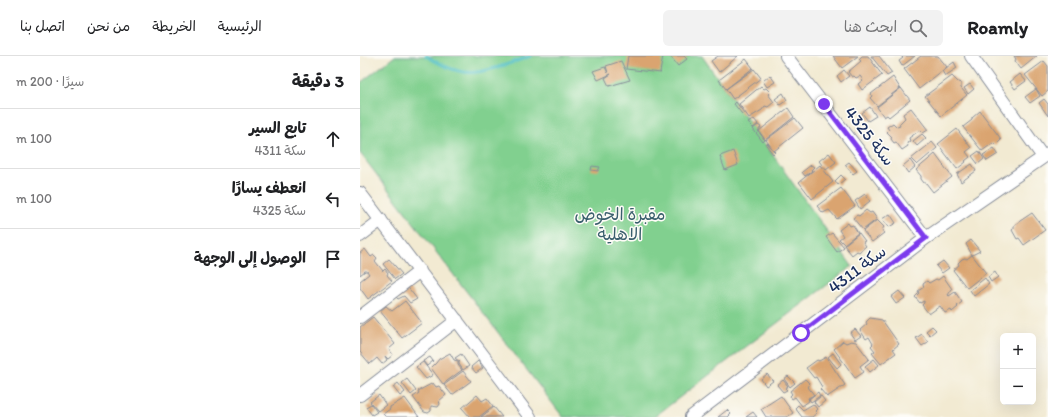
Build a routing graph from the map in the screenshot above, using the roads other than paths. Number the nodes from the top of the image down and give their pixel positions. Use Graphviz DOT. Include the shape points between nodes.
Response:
graph roads {
  1 [pos="786,56"];
  2 [pos="971,56"];
  3 [pos="1046,156"];
  4 [pos="360,193"];
  5 [pos="381,220"];
  6 [pos="360,236"];
  7 [pos="926,238"];
  8 [pos="420,271"];
  9 [pos="360,317"];
  10 [pos="457,320"];
  11 [pos="360,395"];
  12 [pos="704,413"];
  13 [pos="530,417"];
  14 [pos="691,417"];
  1 -- 7 [label="street, سكة 4325"];
  2 -- 3 [label="street"];
  3 -- 7 [label="street, سكة 4311"];
  4 -- 5 [label="street"];
  5 -- 6 [label="street"];
  5 -- 8 [label="street"];
  7 -- 12 [label="street, سكة 4311"];
  8 -- 9 [label="street"];
  8 -- 10 [label="street"];
  10 -- 11 [label="street"];
  10 -- 13 [label="street"];
  12 -- 14 [label="street, سكة 4311"];
}
